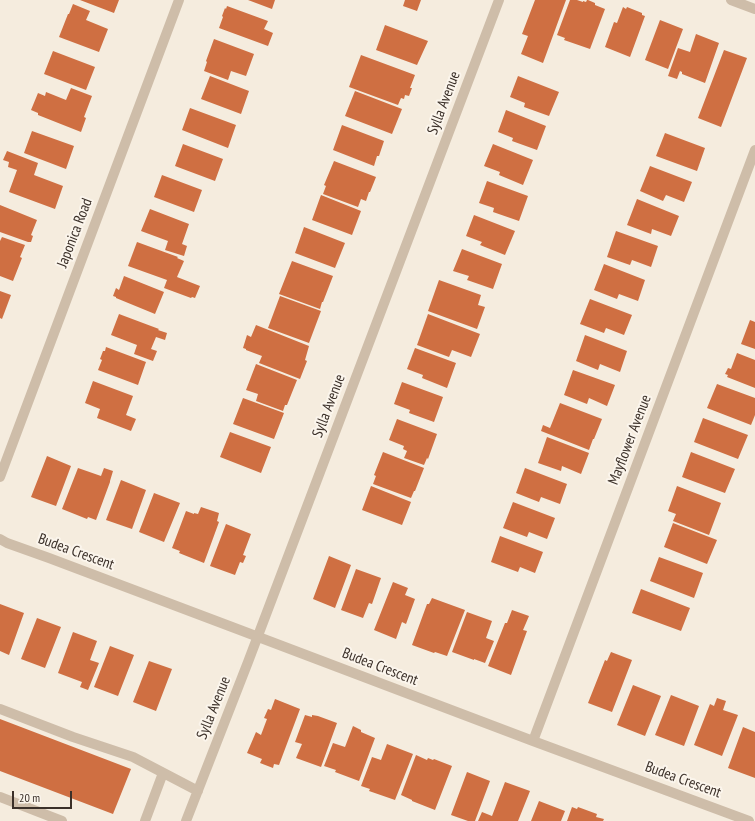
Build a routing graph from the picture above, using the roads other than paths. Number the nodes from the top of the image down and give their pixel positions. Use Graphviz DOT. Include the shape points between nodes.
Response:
graph roads {
  1 [pos="179,0"];
  2 [pos="499,0"];
  3 [pos="731,0"];
  4 [pos="755,9"];
  5 [pos="755,150"];
  6 [pos="0,476"];
  7 [pos="0,539"];
  8 [pos="258,636"];
  9 [pos="0,709"];
  10 [pos="533,741"];
  11 [pos="163,773"];
  12 [pos="198,791"];
  13 [pos="0,797"];
  14 [pos="62,821"];
  15 [pos="145,821"];
  16 [pos="186,821"];
  17 [pos="749,821"];
  1 -- 6 [label="street, Japonica Road"];
  2 -- 8 [label="street, Sylla Avenue"];
  3 -- 4 [label="street"];
  5 -- 10 [label="street, Mayflower Avenue"];
  7 -- 8 [label="street, Budea Crescent"];
  8 -- 10 [label="street, Budea Crescent"];
  8 -- 12 [label="street, Sylla Avenue"];
  9 -- 11 [label="street" via="133,757"];
  10 -- 17 [label="street, Budea Crescent"];
  11 -- 12 [label="street"];
  11 -- 15 [label="street"];
  12 -- 16 [label="street, Sylla Avenue"];
  13 -- 14 [label="street"];
}
